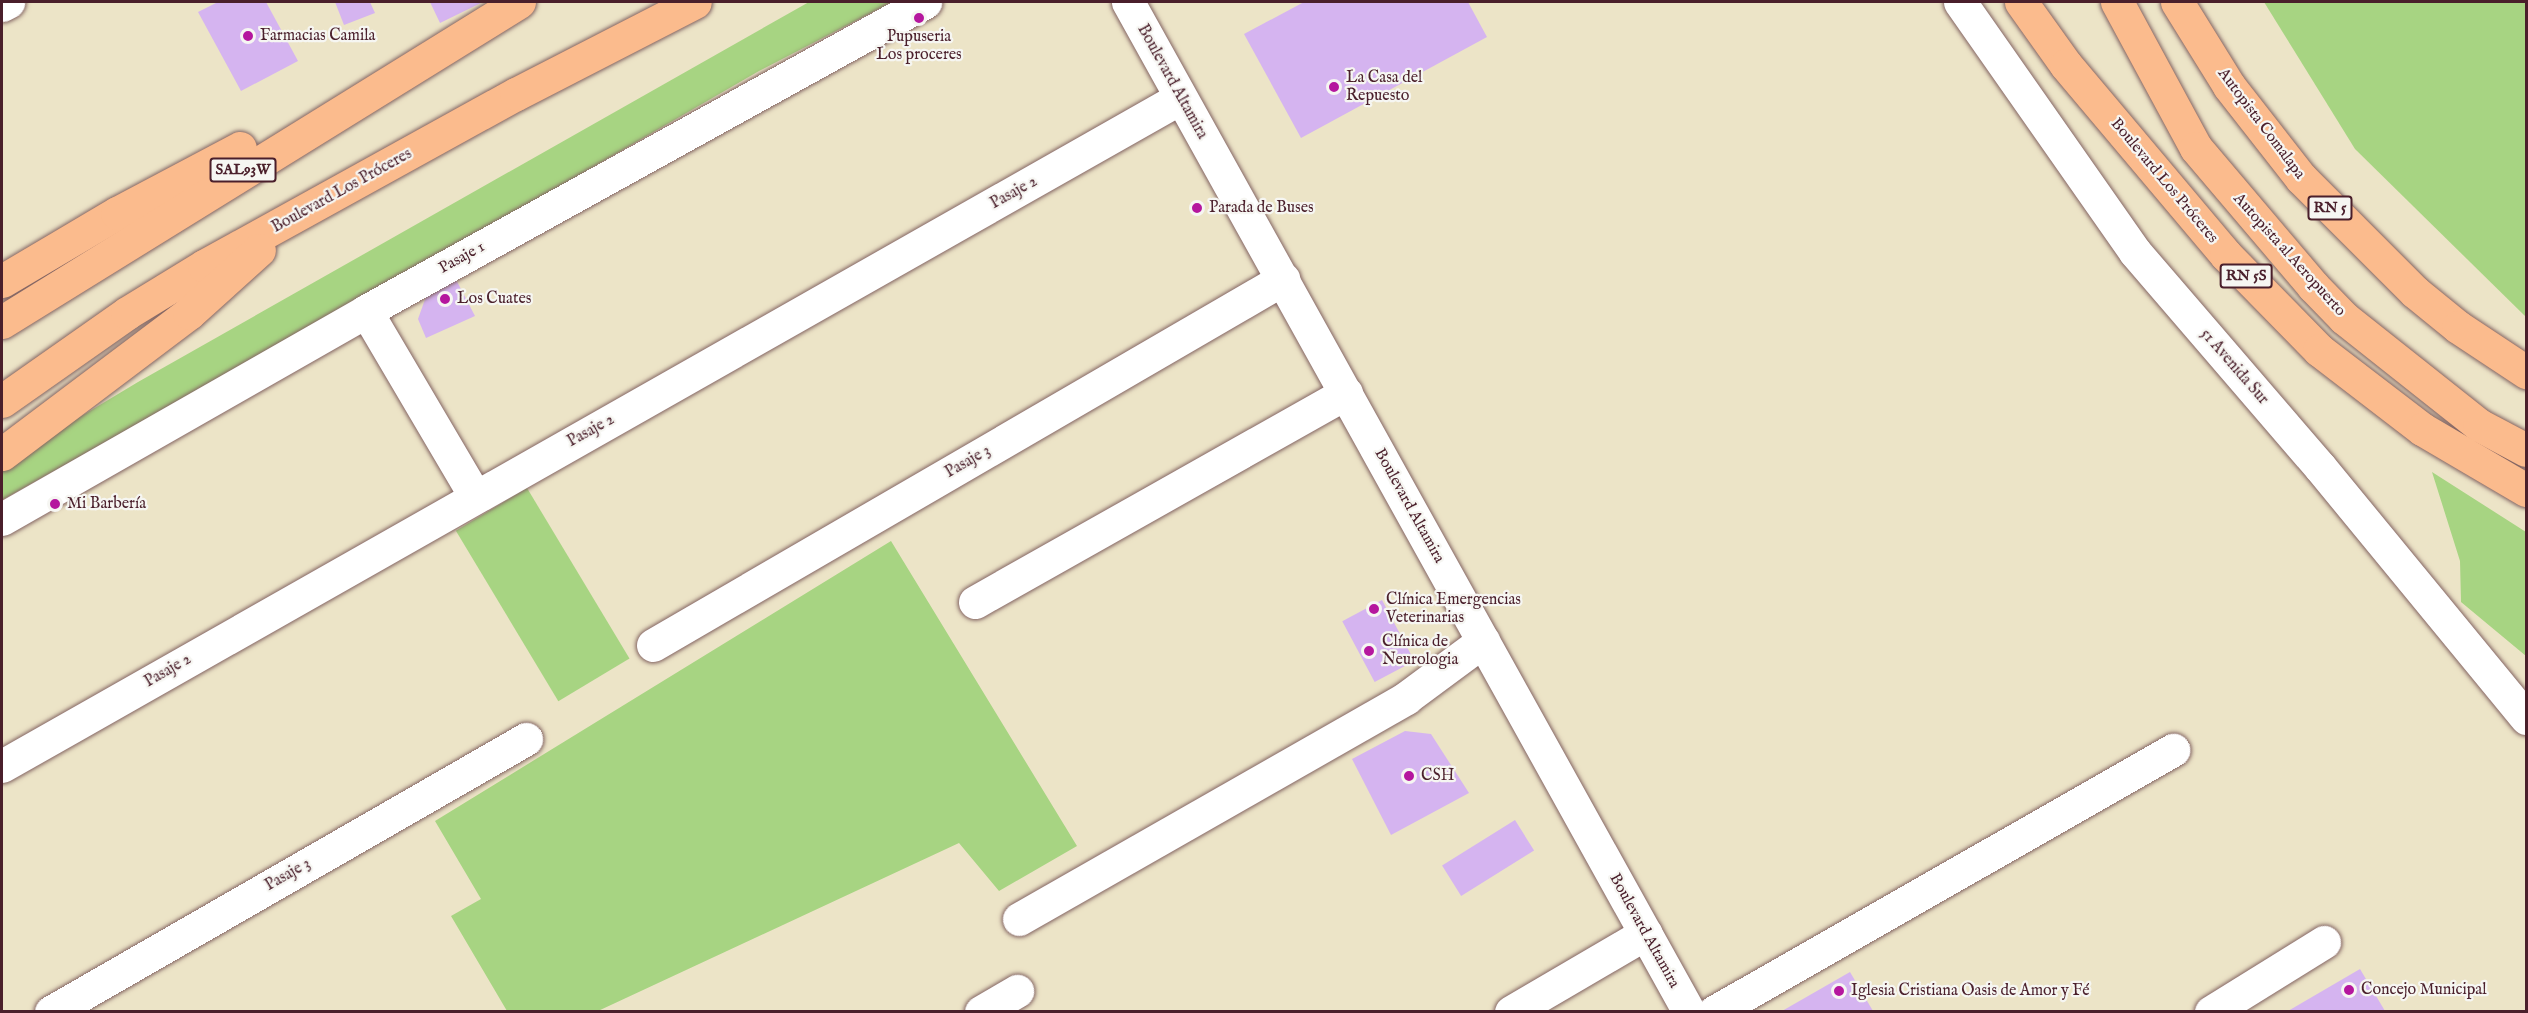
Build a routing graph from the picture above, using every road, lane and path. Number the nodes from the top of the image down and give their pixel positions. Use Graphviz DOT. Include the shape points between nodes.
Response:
graph roads {
  1 [pos="8,2"];
  2 [pos="519,2"];
  3 [pos="694,2"];
  4 [pos="925,2"];
  5 [pos="1128,2"];
  6 [pos="1960,2"];
  7 [pos="2021,2"];
  8 [pos="2116,2"];
  9 [pos="2177,2"];
  10 [pos="2,5"];
  11 [pos="486,19"];
  12 [pos="1180,98"];
  13 [pos="299,215"];
  14 [pos="1283,279"];
  15 [pos="2,281"];
  16 [pos="366,311"];
  17 [pos="2,322"];
  18 [pos="2526,372"];
  19 [pos="1346,393"];
  20 [pos="2,401"];
  21 [pos="2526,450"];
  22 [pos="2,454"];
  23 [pos="2526,490"];
  24 [pos="475,496"];
  25 [pos="2,519"];
  26 [pos="975,602"];
  27 [pos="1483,641"];
  28 [pos="653,645"];
  29 [pos="2526,718"];
  30 [pos="526,739"];
  31 [pos="2173,750"];
  32 [pos="2,766"];
  33 [pos="1019,919"];
  34 [pos="1646,933"];
  35 [pos="2324,942"];
  36 [pos="1017,991"];
  37 [pos="51,1011"];
  38 [pos="981,1011"];
  39 [pos="1511,1011"];
  40 [pos="1689,1011"];
  41 [pos="1714,1011"];
  42 [pos="2211,1011"];
  1 -- 10 [label="street"];
  2 -- 11 [label="main road, SAL93W"];
  3 -- 13 [label="main road, Boulevard Los Próceres" via="516,94"];
  4 -- 16 [label="street, Pasaje 1"];
  5 -- 12 [label="street, Boulevard Altamira"];
  6 -- 29 [label="street, 51 Avenida Sur" via="2135,252 2320,467"];
  7 -- 23 [label="main road, Boulevard Los Próceres / RN 5S" via="2066,65 2226,255 2319,350 2422,429"];
  8 -- 21 [label="main road, Autopista al Aeropuerto" via="2196,148 2313,286 2344,318 2461,411"];
  9 -- 18 [label="main road, Autopista Comalapa / RN 5" via="2229,86 2320,199 2415,292 2458,327"];
  11 -- 15 [label="main road" via="117,213"];
  11 -- 17 [label="main road, SAL93W"];
  12 -- 14 [label="street, Boulevard Altamira"];
  12 -- 24 [label="street, Pasaje 2"];
  13 -- 20 [label="main road, Boulevard Los Próceres" via="127,313"];
  13 -- 22 [label="main road" via="189,313"];
  14 -- 19 [label="street, Boulevard Altamira"];
  14 -- 28 [label="street, Pasaje 3"];
  16 -- 24 [label="street"];
  16 -- 25 [label="street, Pasaje 1"];
  19 -- 26 [label="street"];
  19 -- 27 [label="street, Boulevard Altamira"];
  24 -- 32 [label="street, Pasaje 2"];
  27 -- 33 [label="street" via="1406,698"];
  27 -- 34 [label="street, Boulevard Altamira"];
  30 -- 37 [label="street, Pasaje 3"];
  31 -- 41 [label="street"];
  34 -- 39 [label="street"];
  34 -- 40 [label="street, Boulevard Altamira"];
  35 -- 42 [label="street"];
  36 -- 38 [label="street"];
}
